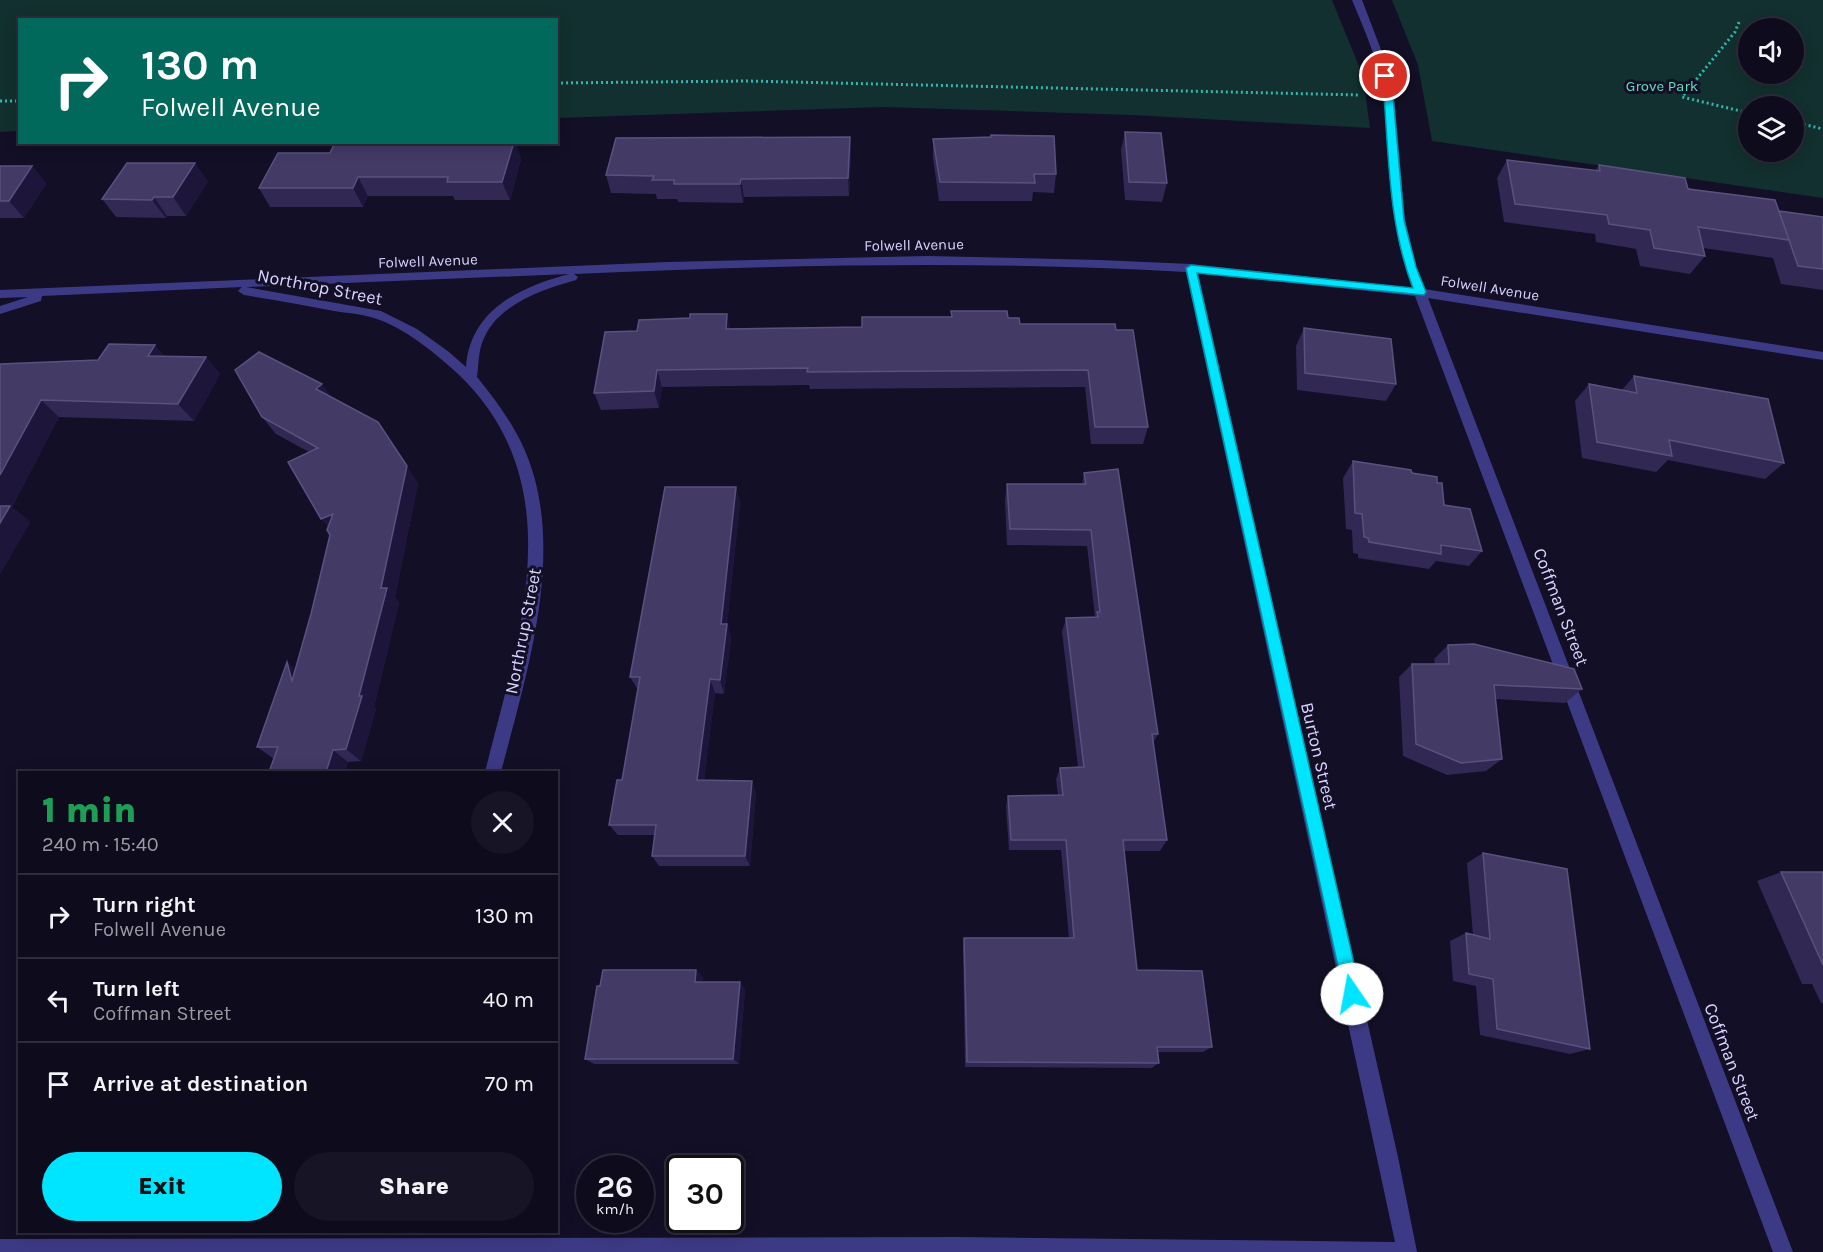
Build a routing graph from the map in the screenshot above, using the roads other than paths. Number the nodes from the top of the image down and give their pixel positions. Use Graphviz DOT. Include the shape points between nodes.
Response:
graph roads {
  1 [pos="1357,0"];
  2 [pos="611,268"];
  3 [pos="1191,268"];
  4 [pos="215,286"];
  5 [pos="70,290"];
  6 [pos="1420,292"];
  7 [pos="0,294"];
  8 [pos="0,310"];
  9 [pos="1823,356"];
  10 [pos="471,377"];
  11 [pos="493,771"];
  12 [pos="382,1244"];
  13 [pos="0,1249"];
  14 [pos="957,1250"];
  15 [pos="1405,1252"];
  16 [pos="1783,1252"];
  1 -- 6 [label="street, Coffman Street" via="1377,45 1389,96 1399,220"];
  2 -- 3 [label="street, Folwell Avenue" via="966,259"];
  2 -- 4 [label="street, Folwell Avenue"];
  2 -- 10 [label="street" via="538,287 501,310 484,328 474,347"];
  3 -- 6 [label="street, Folwell Avenue"];
  3 -- 15 [label="street, Burton Street" via="1383,1133"];
  4 -- 5 [label="street, Folwell Avenue"];
  4 -- 10 [label="street, Northrop Street" via="377,315 433,345"];
  5 -- 7 [label="street, Folwell Avenue"];
  5 -- 8 [label="street"];
  6 -- 9 [label="street, Folwell Avenue"];
  6 -- 16 [label="street, Coffman Street"];
  10 -- 11 [label="street, Northrup Street" via="494,404 515,441 532,495 536,557 527,626"];
  12 -- 13 [label="street" via="310,1250"];
  12 -- 14 [label="street" via="474,1250"];
  14 -- 15 [label="street"];
}
